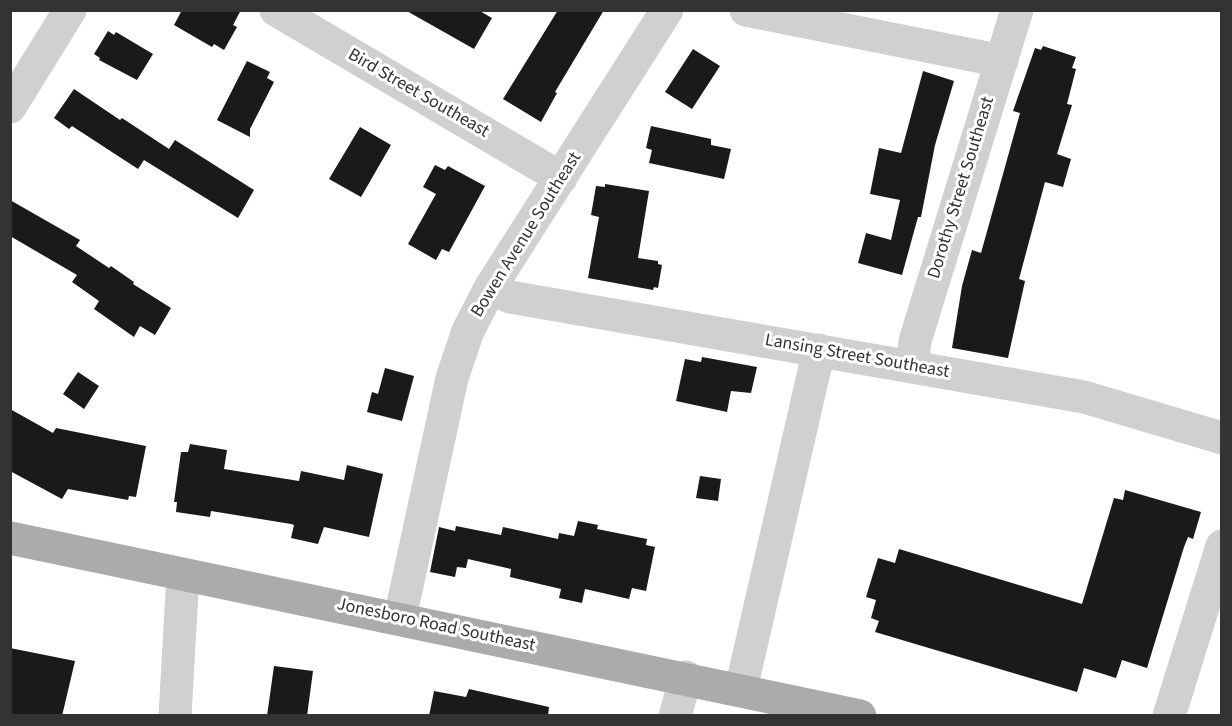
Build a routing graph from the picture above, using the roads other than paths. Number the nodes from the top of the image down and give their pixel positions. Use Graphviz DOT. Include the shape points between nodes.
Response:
graph roads {
  1 [pos="70,10"];
  2 [pos="276,10"];
  3 [pos="667,10"];
  4 [pos="746,10"];
  5 [pos="1017,10"];
  6 [pos="1002,61"];
  7 [pos="10,107"];
  8 [pos="561,178"];
  9 [pos="490,288"];
  10 [pos="819,350"];
  11 [pos="912,366"];
  12 [pos="1221,438"];
  13 [pos="10,538"];
  14 [pos="1221,546"];
  15 [pos="183,574"];
  16 [pos="400,618"];
  17 [pos="686,677"];
  18 [pos="741,689"];
  19 [pos="175,716"];
  20 [pos="675,716"];
  21 [pos="860,716"];
  22 [pos="1169,716"];
  1 -- 7 [label="street"];
  2 -- 8 [label="street, Bird Street Southeast"];
  3 -- 8 [label="street, Bowen Avenue Southeast"];
  4 -- 6 [label="street"];
  5 -- 6 [label="street, Dorothy Street Southeast"];
  6 -- 11 [label="street, Dorothy Street Southeast" via="915,341"];
  8 -- 9 [label="street, Bowen Avenue Southeast"];
  9 -- 10 [label="street, Lansing Street Southeast" via="510,297"];
  9 -- 16 [label="street, Bowen Avenue Southeast" via="468,331 452,378"];
  10 -- 11 [label="street, Lansing Street Southeast"];
  10 -- 18 [label="street"];
  11 -- 12 [label="street, Lansing Street Southeast" via="1084,397"];
  13 -- 15 [label="main road, Jonesboro Road Southeast"];
  14 -- 22 [label="street"];
  15 -- 16 [label="main road, Jonesboro Road Southeast"];
  15 -- 19 [label="street"];
  16 -- 17 [label="main road, Jonesboro Road Southeast"];
  17 -- 18 [label="main road, Jonesboro Road Southeast"];
  17 -- 20 [label="street"];
  18 -- 21 [label="main road, Jonesboro Road Southeast"];
}
